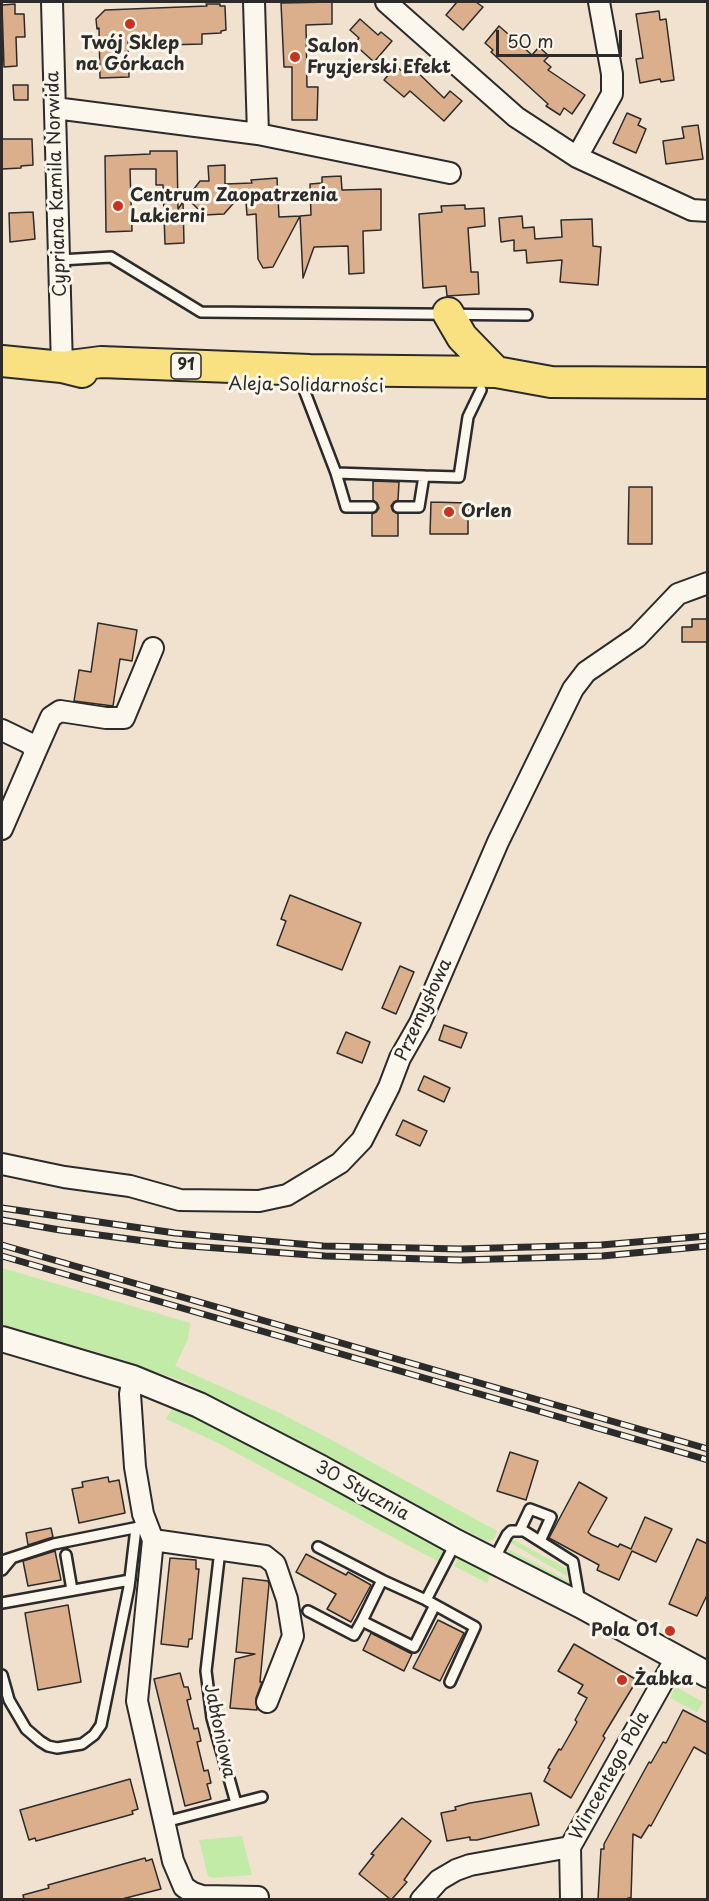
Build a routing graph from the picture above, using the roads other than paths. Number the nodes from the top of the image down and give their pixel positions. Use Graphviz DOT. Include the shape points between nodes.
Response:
graph roads {
  1 [pos="52,2"];
  2 [pos="254,2"];
  3 [pos="386,2"];
  4 [pos="599,2"];
  5 [pos="55,108"];
  6 [pos="258,134"];
  7 [pos="577,157"];
  8 [pos="450,173"];
  9 [pos="708,211"];
  10 [pos="60,260"];
  11 [pos="448,313"];
  12 [pos="527,315"];
  13 [pos="2,361"];
  14 [pos="62,367"];
  15 [pos="489,381"];
  16 [pos="708,383"];
  17 [pos="303,387"];
  18 [pos="336,473"];
  19 [pos="424,476"];
  20 [pos="372,507"];
  21 [pos="398,507"];
  22 [pos="708,583"];
  23 [pos="153,648"];
  24 [pos="2,729"];
  25 [pos="35,753"];
  26 [pos="2,829"];
  27 [pos="2,1164"];
  28 [pos="2,1340"];
  29 [pos="134,1378"];
  30 [pos="520,1530"];
  31 [pos="145,1531"];
  32 [pos="540,1540"];
  33 [pos="456,1542"];
  34 [pos="318,1547"];
  35 [pos="220,1550"];
  36 [pos="66,1555"];
  37 [pos="12,1558"];
  38 [pos="491,1560"];
  39 [pos="2,1561"];
  40 [pos="2,1570"];
  41 [pos="130,1580"];
  42 [pos="382,1580"];
  43 [pos="72,1590"];
  44 [pos="6,1602"];
  45 [pos="431,1603"];
  46 [pos="580,1605"];
  47 [pos="308,1611"];
  48 [pos="2,1612"];
  49 [pos="362,1621"];
  50 [pos="676,1658"];
  51 [pos="2,1675"];
  52 [pos="708,1675"];
  53 [pos="450,1682"];
  54 [pos="267,1702"];
  55 [pos="262,1797"];
  56 [pos="236,1803"];
  57 [pos="165,1822"];
  58 [pos="570,1847"];
  59 [pos="258,1897"];
  60 [pos="421,1899"];
  61 [pos="571,1899"];
  1 -- 5 [label="street, Cypriana Kamila Norwida"];
  2 -- 6 [label="street"];
  3 -- 7 [label="street" via="516,117"];
  4 -- 7 [label="street" via="612,94"];
  5 -- 6 [label="street"];
  5 -- 10 [label="street, Cypriana Kamila Norwida"];
  6 -- 8 [label="street"];
  7 -- 9 [label="street" via="692,210"];
  10 -- 11 [label="lane" via="111,257 201,312"];
  10 -- 14 [label="street, Cypriana Kamila Norwida"];
  11 -- 12 [label="lane"];
  11 -- 15 [label="main road"];
  13 -- 14 [label="main road, Aleja Solidarności / 91"];
  14 -- 15 [label="main road, Aleja Solidarności / 91" via="100,362"];
  14 -- 17 [label="main road, Aleja Solidarności / 91" via="101,377 160,382"];
  15 -- 16 [label="main road, Aleja Solidarności / 91"];
  15 -- 17 [label="main road, Aleja Solidarności / 91"];
  15 -- 19 [label="lane" via="468,417 459,477"];
  17 -- 18 [label="lane"];
  18 -- 19 [label="lane"];
  18 -- 20 [label="lane" via="346,507"];
  19 -- 21 [label="lane" via="419,507"];
  22 -- 27 [label="street, Przemysłowa" via="678,594 637,637 586,672 573,689 498,842 389,1087 362,1140 340,1163 286,1195 260,1201 180,1200 130,1186"];
  23 -- 25 [label="street" via="124,718 60,711 51,717"];
  24 -- 25 [label="street" via="32,744"];
  25 -- 26 [label="street"];
  28 -- 29 [label="street, 30 Stycznia"];
  29 -- 31 [label="street" via="130,1394 135,1467"];
  29 -- 33 [label="street, 30 Stycznia" via="228,1419"];
  30 -- 32 [label="lane"];
  30 -- 32 [label="lane" via="530,1509 551,1517"];
  30 -- 38 [label="lane" via="507,1535"];
  31 -- 35 [label="street"];
  31 -- 37 [label="lane" via="54,1544"];
  31 -- 41 [label="lane"];
  31 -- 57 [label="street" via="137,1701"];
  32 -- 46 [label="lane" via="573,1562"];
  33 -- 38 [label="street, 30 Stycznia"];
  33 -- 45 [label="lane"];
  34 -- 42 [label="lane"];
  35 -- 54 [label="street" via="265,1556 275,1564 287,1599 293,1636"];
  35 -- 56 [label="lane, Jabłoniowa" via="206,1671 212,1718"];
  36 -- 43 [label="lane"];
  37 -- 39 [label="lane"];
  37 -- 40 [label="lane"];
  38 -- 46 [label="street, 30 Stycznia"];
  41 -- 43 [label="lane"];
  41 -- 51 [label="lane" via="101,1725 94,1736 82,1744 57,1748 40,1741 26,1729 9,1700"];
  42 -- 45 [label="lane"];
  42 -- 49 [label="lane"];
  43 -- 44 [label="lane"];
  44 -- 48 [label="lane"];
  45 -- 49 [label="lane" via="414,1647"];
  45 -- 53 [label="lane" via="475,1627"];
  46 -- 50 [label="street, 30 Stycznia"];
  47 -- 49 [label="lane" via="354,1635"];
  50 -- 52 [label="street, 30 Stycznia"];
  50 -- 58 [label="street, Wincentego Pola"];
  55 -- 56 [label="lane"];
  56 -- 57 [label="lane, Jabłoniowa"];
  57 -- 59 [label="street" via="173,1861 184,1887 202,1896"];
  58 -- 60 [label="street, Wincentego Pola" via="470,1865 439,1880"];
  58 -- 61 [label="street"];
}
